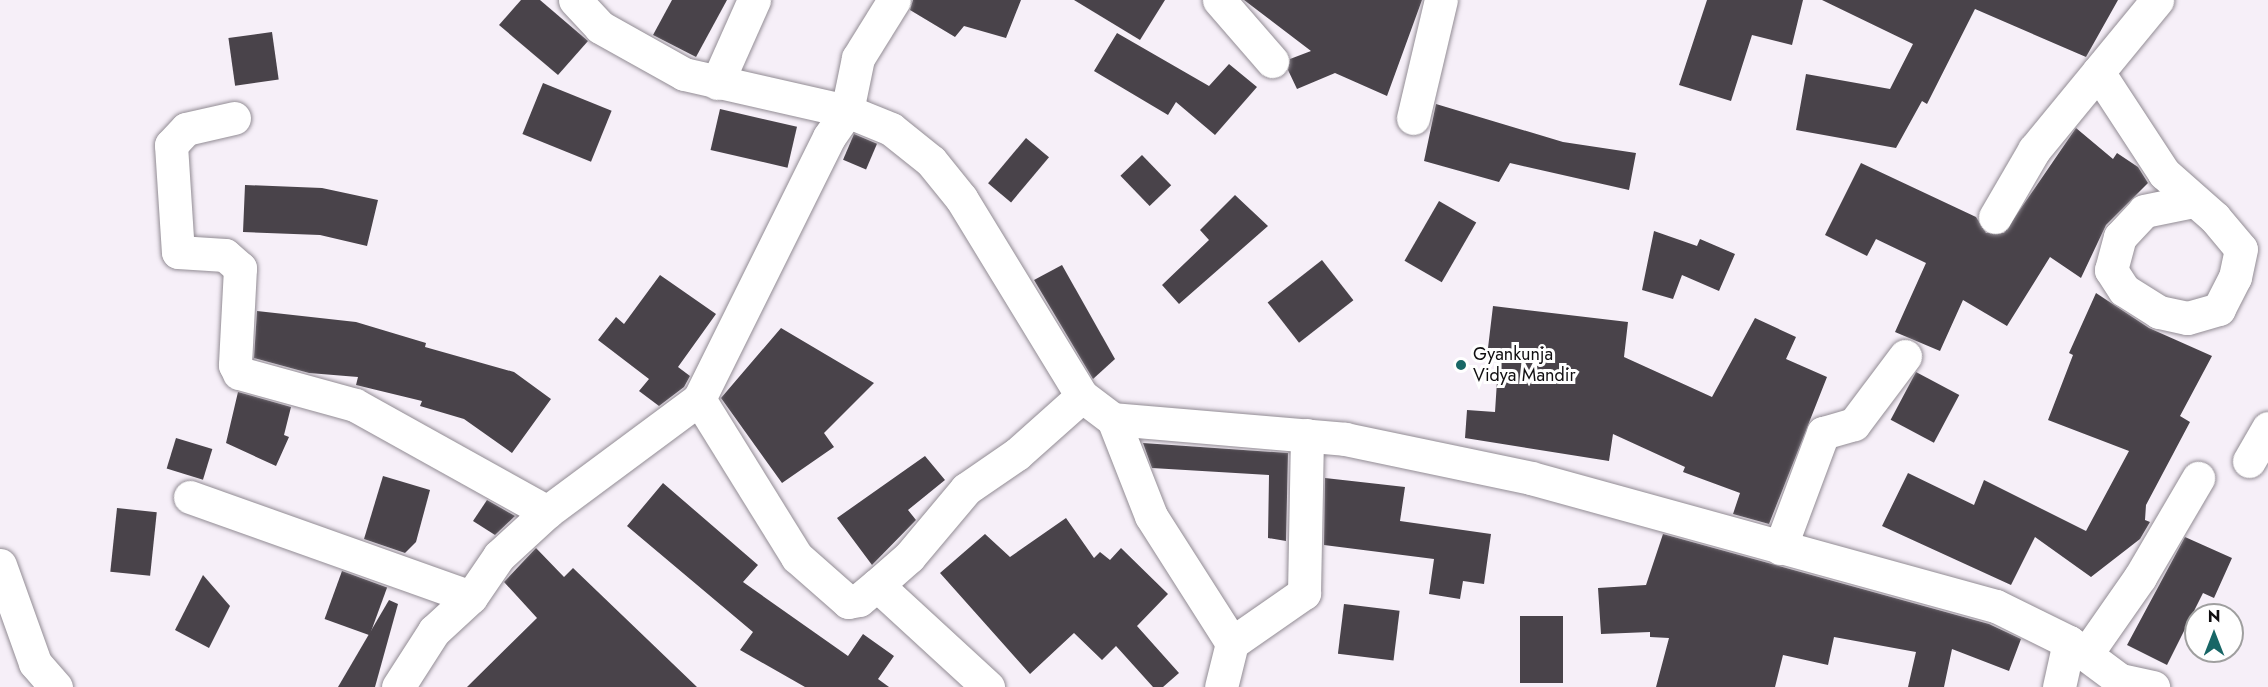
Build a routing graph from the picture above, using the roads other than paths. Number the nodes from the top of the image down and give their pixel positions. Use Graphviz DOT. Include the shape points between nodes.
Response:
graph roads {
  1 [pos="575,0"];
  2 [pos="754,0"];
  3 [pos="894,0"];
  4 [pos="1219,0"];
  5 [pos="1441,0"];
  6 [pos="2157,0"];
  7 [pos="1272,61"];
  8 [pos="2098,72"];
  9 [pos="717,83"];
  10 [pos="847,111"];
  11 [pos="234,118"];
  12 [pos="1413,118"];
  13 [pos="2193,201"];
  14 [pos="1995,217"];
  15 [pos="1905,356"];
  16 [pos="1082,396"];
  17 [pos="699,399"];
  18 [pos="1113,419"];
  19 [pos="2268,428"];
  20 [pos="1307,435"];
  21 [pos="2249,461"];
  22 [pos="2198,478"];
  23 [pos="190,496"];
  24 [pos="547,512"];
  25 [pos="1780,548"];
  26 [pos="0,565"];
  27 [pos="877,585"];
  28 [pos="471,597"];
  29 [pos="1232,643"];
  30 [pos="2078,647"];
  31 [pos="56,687"];
  32 [pos="398,687"];
  33 [pos="988,687"];
  34 [pos="1221,687"];
  35 [pos="2059,687"];
  36 [pos="2153,687"];
  1 -- 9 [label="street" via="600,27 684,74"];
  2 -- 9 [label="street"];
  3 -- 10 [label="street" via="858,58"];
  4 -- 7 [label="street"];
  5 -- 12 [label="street"];
  6 -- 8 [label="street"];
  8 -- 13 [label="street" via="2133,132"];
  8 -- 14 [label="street" via="2034,150"];
  9 -- 10 [label="street"];
  10 -- 16 [label="street" via="891,129 931,161 962,198 1035,328"];
  10 -- 17 [label="street" via="829,137"];
  11 -- 24 [label="street" via="186,129 171,145 178,252 225,255 240,268 235,365 239,373 354,405"];
  15 -- 25 [label="street" via="1854,424 1823,433"];
  16 -- 18 [label="street"];
  16 -- 27 [label="street" via="1017,454 966,489 909,557"];
  17 -- 24 [label="street"];
  17 -- 27 [label="street" via="797,557 848,602 859,600"];
  18 -- 20 [label="street"];
  18 -- 29 [label="street" via="1151,516"];
  19 -- 21 [label="street"];
  20 -- 25 [label="street" via="1531,478"];
  20 -- 29 [label="street" via="1304,593"];
  22 -- 30 [label="street" via="2140,577"];
  23 -- 28 [label="street"];
  24 -- 28 [label="street" via="499,556"];
  25 -- 30 [label="street" via="1996,606"];
  26 -- 31 [label="street" via="34,663"];
  27 -- 33 [label="street"];
  28 -- 32 [label="street" via="434,631"];
  29 -- 34 [label="street"];
  30 -- 35 [label="street"];
  30 -- 36 [label="street" via="2120,680"];
}
